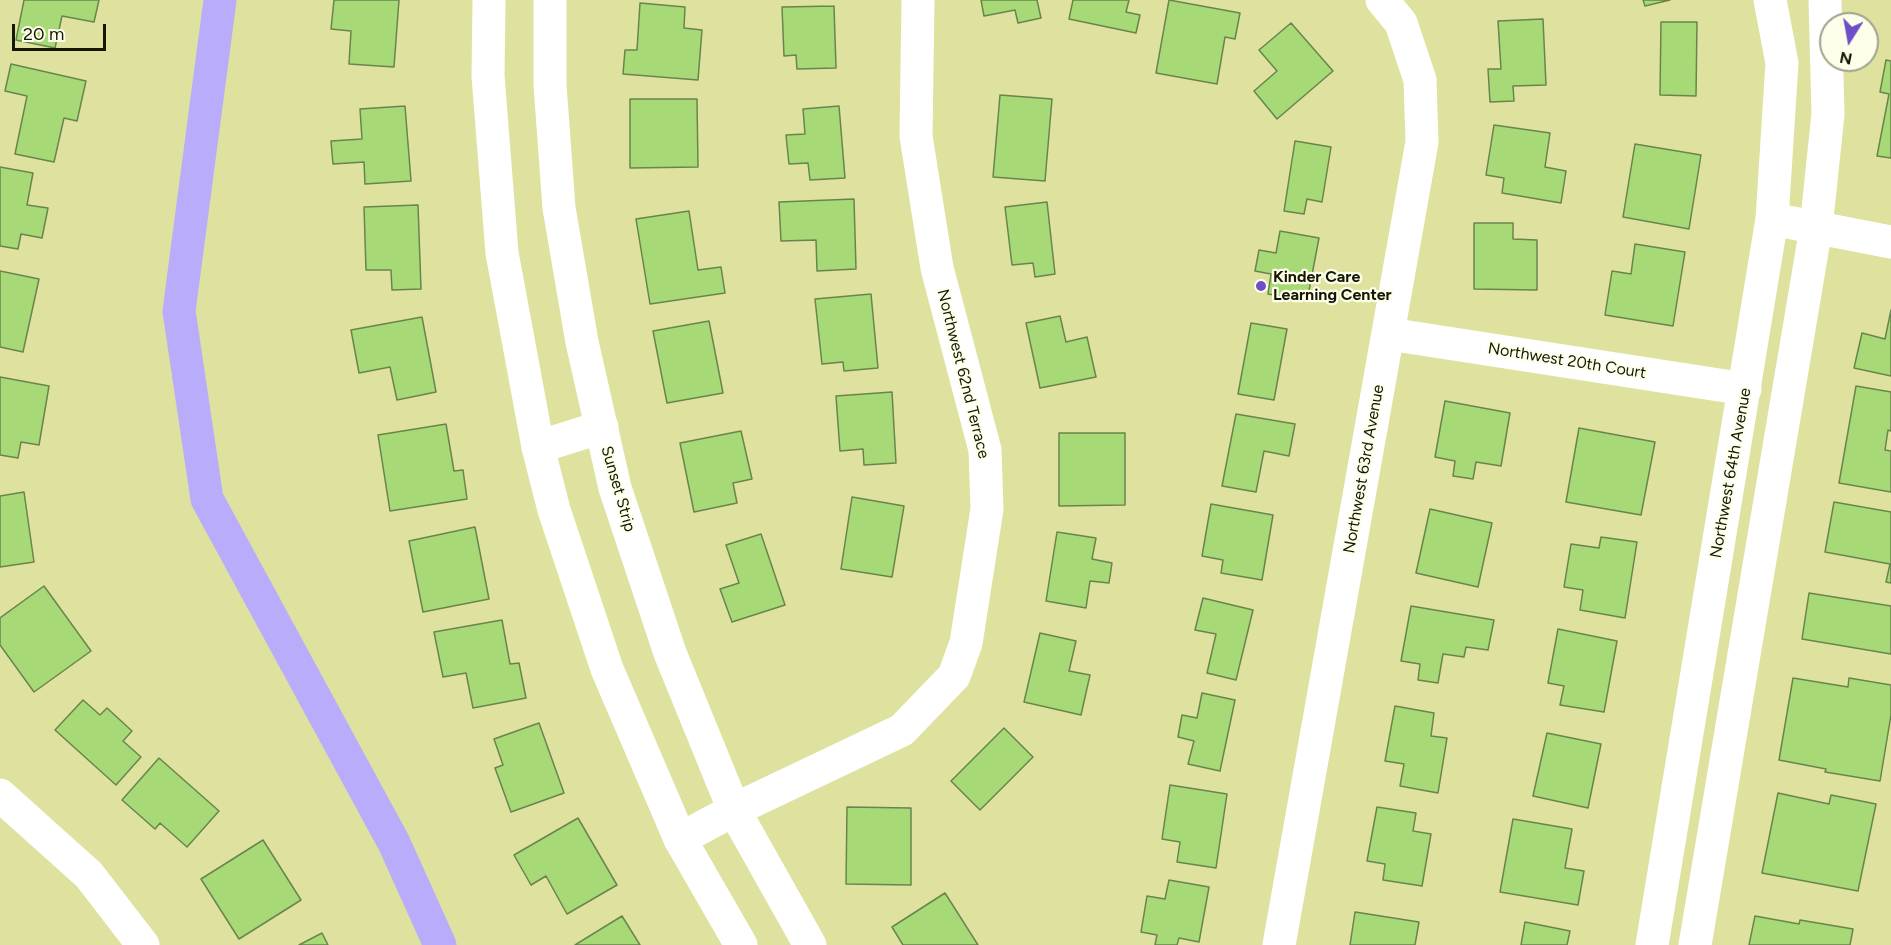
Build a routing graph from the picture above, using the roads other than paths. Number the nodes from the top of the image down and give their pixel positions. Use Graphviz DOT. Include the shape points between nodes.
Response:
graph roads {
  1 [pos="489,0"];
  2 [pos="549,0"];
  3 [pos="918,0"];
  4 [pos="1382,0"];
  5 [pos="1770,0"];
  6 [pos="1825,0"];
  7 [pos="1772,219"];
  8 [pos="1816,228"];
  9 [pos="1891,242"];
  10 [pos="1389,334"];
  11 [pos="1745,389"];
  12 [pos="602,427"];
  13 [pos="538,447"];
  14 [pos="0,795"];
  15 [pos="734,810"];
  16 [pos="680,839"];
  17 [pos="143,945"];
  18 [pos="741,945"];
  19 [pos="810,945"];
  20 [pos="1279,945"];
  21 [pos="1652,945"];
  22 [pos="1695,945"];
  1 -- 13 [label="street" via="488,76 502,253"];
  2 -- 12 [label="street, Sunset Strip" via="550,84 559,208 582,342"];
  3 -- 15 [label="street, Northwest 62nd Terrace" via="916,136 937,268 985,450 987,509 966,643 954,676 902,730"];
  4 -- 10 [label="street, Northwest 63rd Avenue" via="1401,23 1420,80 1422,142"];
  5 -- 7 [label="street, Northwest 64th Avenue" via="1782,63"];
  6 -- 8 [label="street" via="1828,114"];
  7 -- 8 [label="street"];
  7 -- 11 [label="street, Northwest 64th Avenue"];
  8 -- 9 [label="street"];
  8 -- 22 [label="street"];
  10 -- 11 [label="street, Northwest 20th Court"];
  10 -- 20 [label="street, Northwest 63rd Avenue"];
  11 -- 21 [label="street, Northwest 64th Avenue"];
  12 -- 13 [label="street"];
  12 -- 15 [label="street, Sunset Strip" via="615,488 670,653"];
  13 -- 16 [label="street" via="554,510 607,669"];
  14 -- 17 [label="street" via="89,875"];
  15 -- 16 [label="street, Northwest 62nd Terrace"];
  15 -- 19 [label="street, Sunset Strip"];
  16 -- 18 [label="street"];
}
